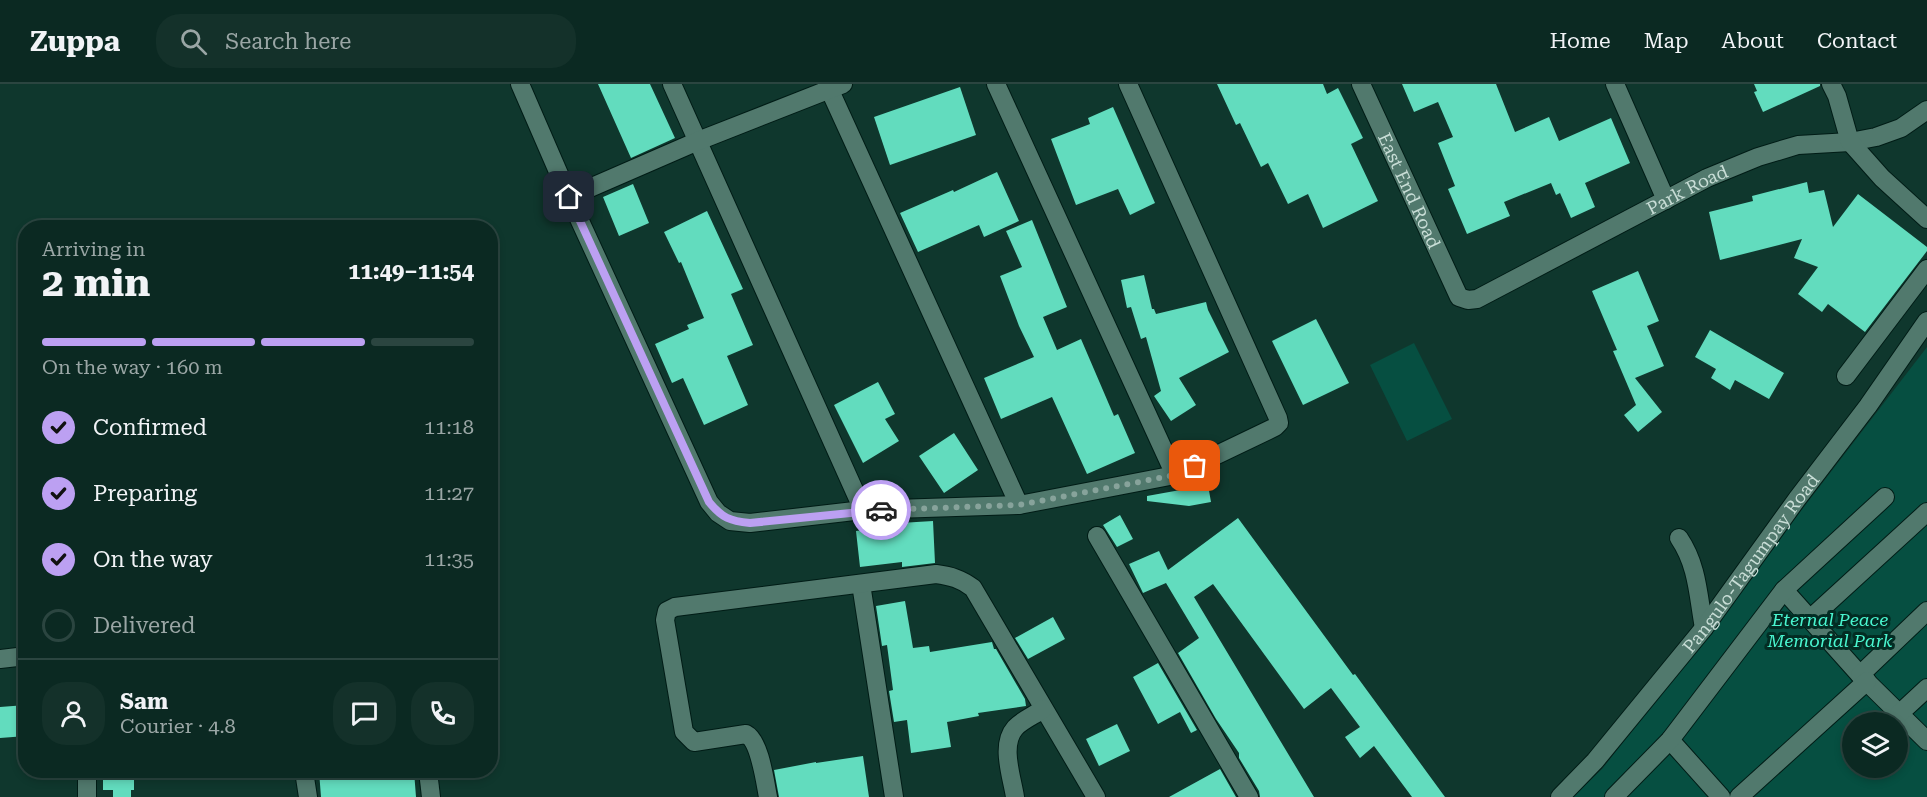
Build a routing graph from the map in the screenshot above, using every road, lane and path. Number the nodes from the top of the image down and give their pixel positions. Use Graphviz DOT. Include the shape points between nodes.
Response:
graph roads {
  1 [pos="520,84"];
  2 [pos="672,84"];
  3 [pos="996,84"];
  4 [pos="1128,84"];
  5 [pos="1361,84"];
  6 [pos="1615,84"];
  7 [pos="1832,84"];
  8 [pos="833,86"];
  9 [pos="1927,110"];
  10 [pos="698,141"];
  11 [pos="1850,142"];
  12 [pos="569,197"];
  13 [pos="1666,200"];
  14 [pos="1927,219"];
  15 [pos="1927,269"];
  16 [pos="1459,297"];
  17 [pos="1927,321"];
  18 [pos="1846,376"];
  19 [pos="1175,475"];
  20 [pos="1885,497"];
  21 [pos="1019,505"];
  22 [pos="863,510"];
  23 [pos="1927,512"];
  24 [pos="1097,536"];
  25 [pos="1679,538"];
  26 [pos="861,584"];
  27 [pos="1784,590"];
  28 [pos="1927,610"];
  29 [pos="1810,619"];
  30 [pos="1704,628"];
  31 [pos="18,658"];
  32 [pos="0,659"];
  33 [pos="1863,678"];
  34 [pos="1927,688"];
  35 [pos="1043,709"];
  36 [pos="1897,712"];
  37 [pos="1901,712"];
  38 [pos="1908,723"];
  39 [pos="1670,740"];
  40 [pos="1927,741"];
  41 [pos="87,778"];
  42 [pos="305,778"];
  43 [pos="429,778"];
  44 [pos="87,797"];
  45 [pos="308,797"];
  46 [pos="431,797"];
  47 [pos="768,797"];
  48 [pos="894,797"];
  49 [pos="1015,797"];
  50 [pos="1096,797"];
  51 [pos="1249,797"];
  52 [pos="1560,797"];
  53 [pos="1614,797"];
  54 [pos="1721,797"];
  55 [pos="1739,797"];
  1 -- 12 [label="street"];
  2 -- 10 [label="street"];
  3 -- 19 [label="street"];
  4 -- 19 [label="street" via="1279,423"];
  5 -- 16 [label="street, East End Road"];
  6 -- 13 [label="street"];
  7 -- 11 [label="street"];
  8 -- 10 [label="street"];
  8 -- 21 [label="street"];
  9 -- 11 [label="street, Park Road" via="1901,128"];
  10 -- 12 [label="street"];
  10 -- 22 [label="street"];
  11 -- 13 [label="street, Park Road" via="1798,145 1758,157"];
  11 -- 14 [label="street"];
  12 -- 22 [label="street" via="709,502 718,513 730,521 750,523"];
  13 -- 16 [label="street, Park Road" via="1477,299"];
  15 -- 18 [label="street"];
  17 -- 30 [label="street, Pangulo-Tagumpay Road"];
  19 -- 21 [label="street"];
  20 -- 27 [label="street"];
  21 -- 22 [label="street"];
  23 -- 29 [label="street"];
  24 -- 51 [label="street"];
  25 -- 30 [label="street" via="1694,567"];
  26 -- 35 [label="street" via="936,574 964,581 974,588"];
  26 -- 47 [label="street" via="667,611 665,620 684,732 694,742 750,735 760,758"];
  26 -- 48 [label="street"];
  27 -- 29 [label="street"];
  27 -- 39 [label="street"];
  28 -- 33 [label="street"];
  29 -- 33 [label="street"];
  30 -- 52 [label="street, Pangulo-Tagumpay Road"];
  31 -- 32 [label="street"];
  33 -- 36 [label="street"];
  33 -- 55 [label="street"];
  34 -- 37 [label="street"];
  35 -- 49 [label="street" via="1016,728 1009,739"];
  35 -- 50 [label="street"];
  38 -- 40 [label="street"];
  39 -- 53 [label="street"];
  39 -- 54 [label="street"];
  41 -- 44 [label="street"];
  42 -- 45 [label="street"];
  43 -- 46 [label="street"];
}
